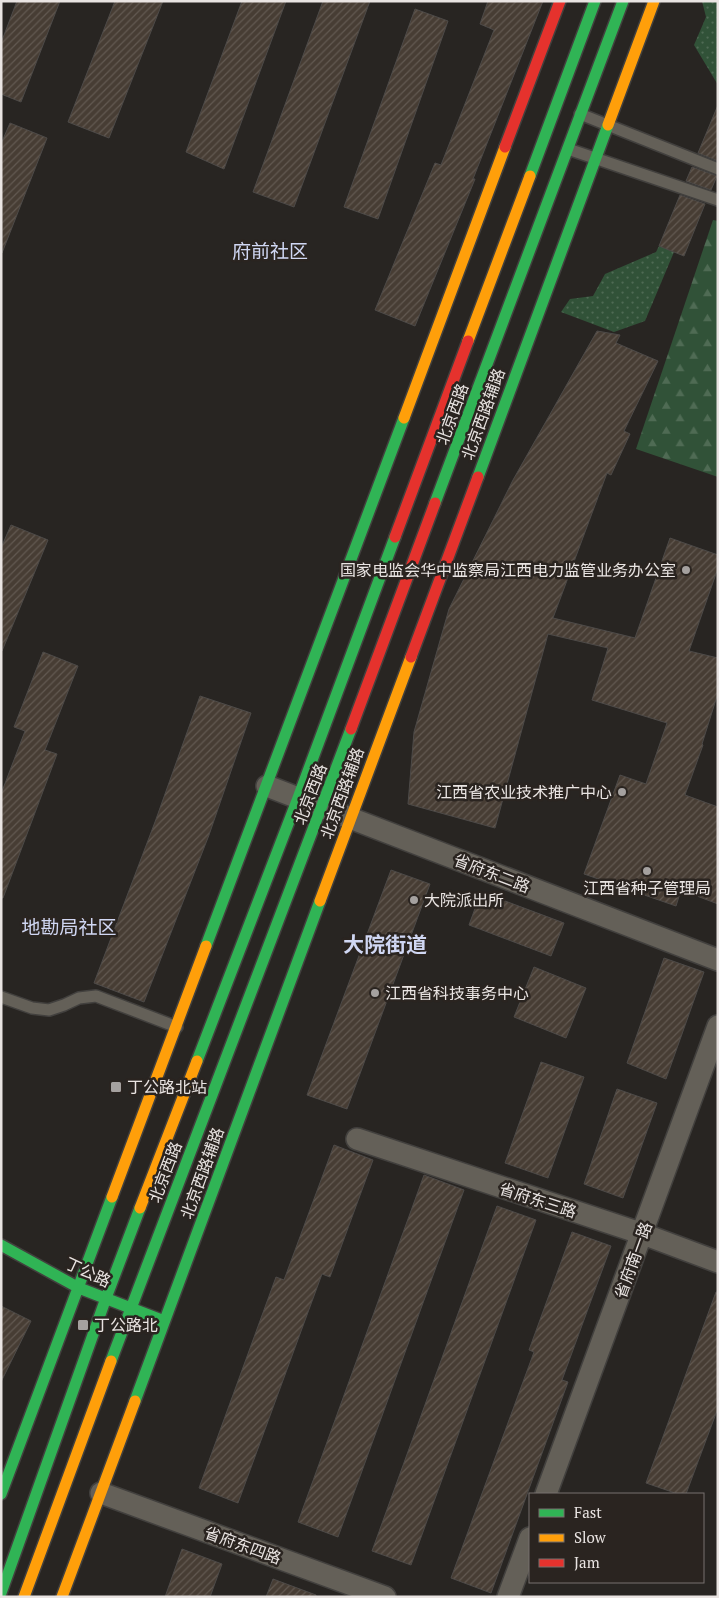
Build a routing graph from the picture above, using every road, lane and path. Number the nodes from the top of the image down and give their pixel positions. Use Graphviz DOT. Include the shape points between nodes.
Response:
graph roads {
  1 [pos="560,1"];
  2 [pos="595,1"];
  3 [pos="624,1"];
  4 [pos="654,1"];
  5 [pos="580,114"];
  6 [pos="608,125"];
  7 [pos="568,149"];
  8 [pos="596,158"];
  9 [pos="718,169"];
  10 [pos="718,200"];
  11 [pos="267,786"];
  12 [pos="298,798"];
  13 [pos="322,807"];
  14 [pos="350,818"];
  15 [pos="718,960"];
  16 [pos="1,997"];
  17 [pos="718,1026"];
  18 [pos="177,1027"];
  19 [pos="357,1139"];
  20 [pos="643,1234"];
  21 [pos="1,1245"];
  22 [pos="718,1262"];
  23 [pos="78,1288"];
  24 [pos="106,1298"];
  25 [pos="130,1308"];
  26 [pos="164,1321"];
  27 [pos="101,1493"];
  28 [pos="546,1493"];
  29 [pos="1,1494"];
  30 [pos="529,1541"];
  31 [pos="1,1592"];
  32 [pos="24,1597"];
  33 [pos="62,1597"];
  34 [pos="385,1597"];
  35 [pos="508,1597"];
  1 -- 11 [label="main road"];
  2 -- 12 [label="main road, 北京西路"];
  3 -- 5 [label="main road, 北京西路"];
  4 -- 6 [label="main road, 北京西路辅路"];
  5 -- 6 [label="lane"];
  5 -- 7 [label="main road, 北京西路"];
  6 -- 8 [label="main road, 北京西路辅路"];
  6 -- 9 [label="lane"];
  7 -- 8 [label="lane"];
  7 -- 13 [label="main road, 北京西路"];
  8 -- 10 [label="lane"];
  8 -- 14 [label="main road, 北京西路辅路"];
  11 -- 12 [label="street, 省府东二路"];
  11 -- 18 [label="main road"];
  12 -- 13 [label="street, 省府东二路"];
  12 -- 24 [label="main road, 北京西路"];
  13 -- 14 [label="street, 省府东二路"];
  13 -- 25 [label="main road, 北京西路"];
  14 -- 15 [label="street, 省府东二路"];
  14 -- 26 [label="main road, 北京西路辅路"];
  16 -- 18 [label="lane" via="32,1008 49,1010 79,998 96,996"];
  17 -- 20 [label="street, 省府南一路"];
  18 -- 23 [label="main road"];
  19 -- 20 [label="street, 省府东三路"];
  20 -- 22 [label="street, 省府东三路"];
  20 -- 28 [label="street, 省府南一路"];
  21 -- 23 [label="main road, 丁公路"];
  23 -- 24 [label="main road, 丁公路"];
  23 -- 29 [label="main road"];
  24 -- 25 [label="main road, 丁公路"];
  24 -- 31 [label="main road, 北京西路"];
  25 -- 26 [label="main road, 丁公路"];
  25 -- 32 [label="main road, 北京西路"];
  26 -- 27 [label="main road, 北京西路辅路"];
  27 -- 33 [label="main road, 北京西路辅路"];
  27 -- 34 [label="street, 省府东四路"];
  30 -- 35 [label="street"];
}
